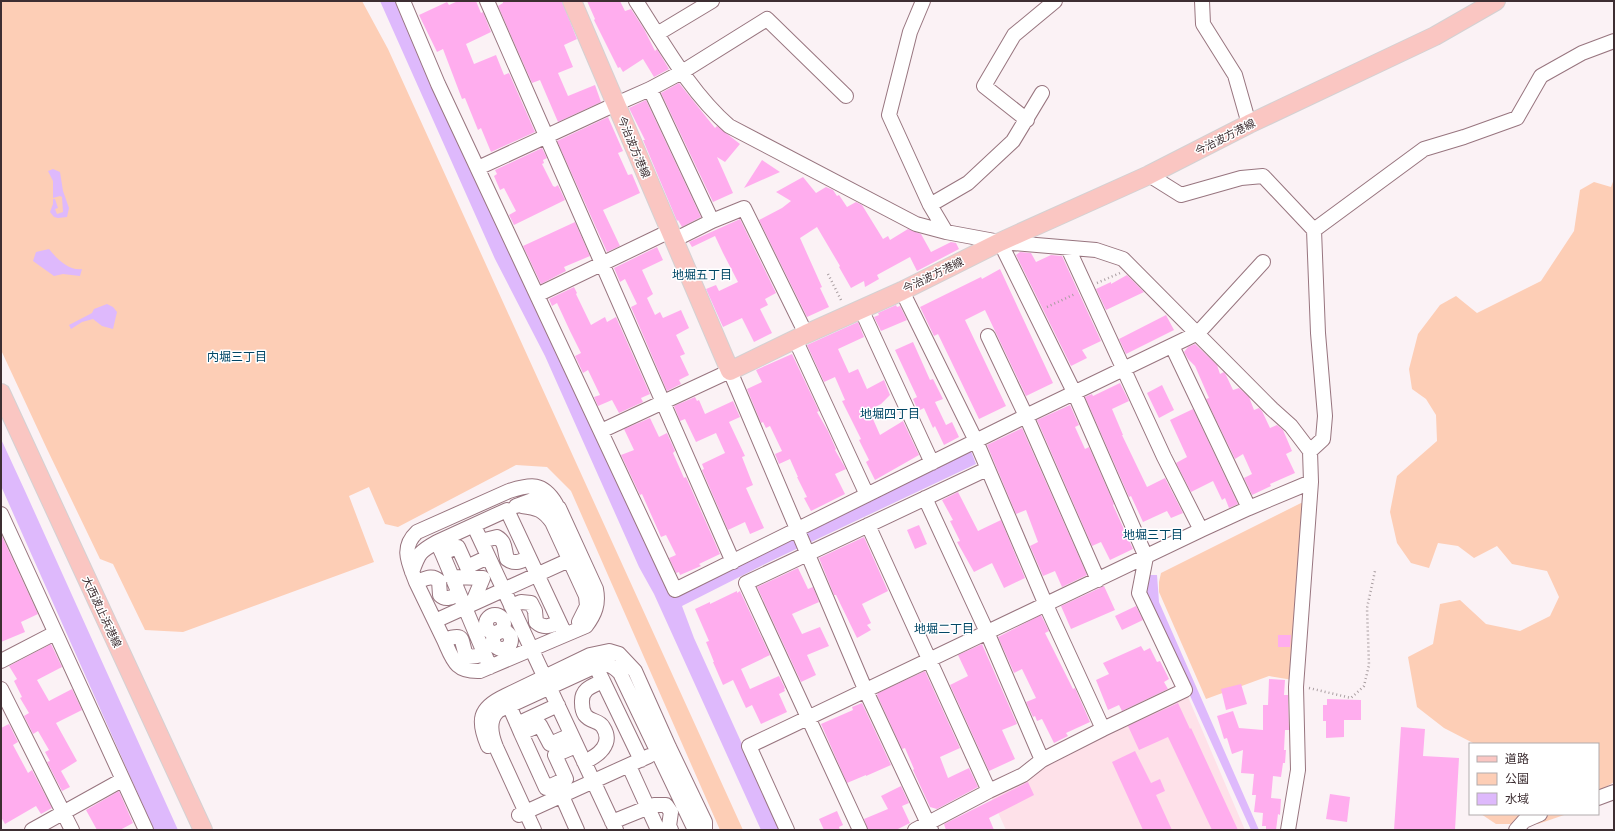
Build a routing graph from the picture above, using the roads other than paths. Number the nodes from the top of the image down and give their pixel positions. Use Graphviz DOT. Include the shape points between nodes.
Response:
graph roads {
  1 [pos="403,1"];
  2 [pos="487,1"];
  3 [pos="572,1"];
  4 [pos="636,1"];
  5 [pos="712,1"];
  6 [pos="923,1"];
  7 [pos="1055,1"];
  8 [pos="1202,1"];
  9 [pos="1496,1"];
  10 [pos="657,34"];
  11 [pos="1614,41"];
  12 [pos="682,72"];
  13 [pos="650,89"];
  14 [pos="1042,93"];
  15 [pos="846,96"];
  16 [pos="616,104"];
  17 [pos="1027,120"];
  18 [pos="1249,124"];
  19 [pos="546,136"];
  20 [pos="478,168"];
  21 [pos="1149,175"];
  22 [pos="930,205"];
  23 [pos="712,221"];
  24 [pos="1314,230"];
  25 [pos="946,232"];
  26 [pos="672,235"];
  27 [pos="1000,242"];
  28 [pos="1068,248"];
  29 [pos="1262,262"];
  30 [pos="602,264"];
  31 [pos="902,291"];
  32 [pos="537,295"];
  33 [pos="855,312"];
  34 [pos="1198,334"];
  35 [pos="988,336"];
  36 [pos="800,337"];
  37 [pos="1172,346"];
  38 [pos="1124,369"];
  39 [pos="730,371"];
  40 [pos="1074,392"];
  41 [pos="1,393"];
  42 [pos="663,402"];
  43 [pos="1026,416"];
  44 [pos="601,431"];
  45 [pos="976,441"];
  46 [pos="1310,451"];
  47 [pos="932,463"];
  48 [pos="987,469"];
  49 [pos="1311,482"];
  50 [pos="867,496"];
  51 [pos="925,498"];
  52 [pos="511,508"];
  53 [pos="559,508"];
  54 [pos="1249,508"];
  55 [pos="1,514"];
  56 [pos="868,525"];
  57 [pos="474,526"];
  58 [pos="1201,530"];
  59 [pos="797,531"];
  60 [pos="481,541"];
  61 [pos="440,548"];
  62 [pos="808,554"];
  63 [pos="488,557"];
  64 [pos="575,557"];
  65 [pos="1146,557"];
  66 [pos="529,558"];
  67 [pos="733,562"];
  68 [pos="537,575"];
  69 [pos="414,577"];
  70 [pos="451,577"];
  71 [pos="1098,580"];
  72 [pos="504,590"];
  73 [pos="459,594"];
  74 [pos="1046,605"];
  75 [pos="468,606"];
  76 [pos="511,606"];
  77 [pos="435,621"];
  78 [pos="519,622"];
  79 [pos="565,629"];
  80 [pos="988,632"];
  81 [pos="55,633"];
  82 [pos="444,640"];
  83 [pos="481,646"];
  84 [pos="531,649"];
  85 [pos="929,659"];
  86 [pos="593,660"];
  87 [pos="1,661"];
  88 [pos="490,668"];
  89 [pos="603,681"];
  90 [pos="547,683"];
  91 [pos="1,689"];
  92 [pos="865,689"];
  93 [pos="507,700"];
  94 [pos="558,705"];
  95 [pos="808,717"];
  96 [pos="519,729"];
  97 [pos="1103,729"];
  98 [pos="574,740"];
  99 [pos="663,750"];
  100 [pos="1042,760"];
  101 [pos="584,762"];
  102 [pos="635,763"];
  103 [pos="122,780"];
  104 [pos="593,782"];
  105 [pos="989,791"];
  106 [pos="1614,792"];
  107 [pos="553,795"];
  108 [pos="1599,798"];
  109 [pos="648,808"];
  110 [pos="63,813"];
  111 [pos="522,814"];
  112 [pos="1538,815"];
  113 [pos="614,826"];
  114 [pos="929,827"];
  115 [pos="700,828"];
  116 [pos="32,830"];
  117 [pos="72,830"];
  118 [pos="146,830"];
  119 [pos="203,830"];
  120 [pos="526,830"];
  121 [pos="534,830"];
  122 [pos="577,830"];
  123 [pos="658,830"];
  124 [pos="671,830"];
  125 [pos="787,830"];
  126 [pos="860,830"];
  127 [pos="915,830"];
  128 [pos="1288,830"];
  129 [pos="1516,830"];
  1 -- 20 [label="street" via="438,84"];
  2 -- 19 [label="street"];
  3 -- 16 [label="main road, 今治波方港線"];
  4 -- 10 [label="street"];
  5 -- 10 [label="street"];
  6 -- 22 [label="street" via="910,32 889,115"];
  7 -- 17 [label="street" via="1014,35 984,86"];
  8 -- 18 [label="street" via="1203,24 1235,75"];
  9 -- 18 [label="main road, 今治波方港線" via="1435,36"];
  10 -- 12 [label="street"];
  11 -- 24 [label="street" via="1582,53 1540,76 1517,118 1424,149"];
  12 -- 13 [label="street"];
  12 -- 15 [label="street" via="767,19"];
  12 -- 25 [label="street" via="716,115 730,126 916,224"];
  13 -- 16 [label="street"];
  13 -- 23 [label="street"];
  14 -- 17 [label="street"];
  16 -- 19 [label="street"];
  16 -- 26 [label="main road, 今治波方港線"];
  17 -- 22 [label="street" via="1013,142 968,183"];
  18 -- 21 [label="main road, 今治波方港線"];
  19 -- 20 [label="street"];
  19 -- 30 [label="street"];
  20 -- 32 [label="street"];
  21 -- 24 [label="street" via="1181,195 1241,178 1262,176"];
  21 -- 27 [label="main road, 今治波方港線"];
  22 -- 25 [label="street"];
  23 -- 26 [label="street"];
  23 -- 36 [label="street" via="744,208"];
  24 -- 46 [label="street" via="1318,333 1326,416 1323,439"];
  25 -- 27 [label="street"];
  26 -- 30 [label="street"];
  26 -- 39 [label="main road, 今治波方港線"];
  27 -- 28 [label="street"];
  27 -- 31 [label="main road, 今治波方港線"];
  27 -- 40 [label="street"];
  28 -- 34 [label="street" via="1096,250 1123,259"];
  28 -- 38 [label="street"];
  29 -- 34 [label="street"];
  30 -- 32 [label="street"];
  30 -- 42 [label="street"];
  31 -- 33 [label="main road, 今治波方港線"];
  31 -- 45 [label="street"];
  32 -- 44 [label="street"];
  33 -- 36 [label="main road, 今治波方港線"];
  33 -- 47 [label="street"];
  34 -- 37 [label="street"];
  34 -- 46 [label="street" via="1291,426"];
  35 -- 43 [label="street"];
  36 -- 39 [label="main road, 今治波方港線"];
  36 -- 50 [label="street"];
  37 -- 38 [label="street"];
  37 -- 54 [label="street"];
  38 -- 40 [label="street"];
  38 -- 58 [label="street"];
  39 -- 42 [label="street"];
  39 -- 59 [label="street"];
  40 -- 43 [label="street"];
  40 -- 65 [label="street"];
  41 -- 119 [label="main road, 大西波止浜港線"];
  42 -- 44 [label="street"];
  42 -- 67 [label="street"];
  43 -- 45 [label="street"];
  43 -- 71 [label="street"];
  44 -- 67 [label="street" via="675,590"];
  45 -- 47 [label="street"];
  45 -- 48 [label="street"];
  46 -- 49 [label="street"];
  47 -- 50 [label="street"];
  48 -- 51 [label="street"];
  48 -- 74 [label="street"];
  49 -- 54 [label="street"];
  49 -- 128 [label="street" via="1296,687 1298,770"];
  50 -- 59 [label="street"];
  51 -- 56 [label="street"];
  51 -- 80 [label="street"];
  52 -- 53 [label="street" via="535,499 545,500"];
  52 -- 57 [label="street"];
  52 -- 64 [label="street" via="538,509 546,514"];
  52 -- 66 [label="street"];
  53 -- 64 [label="street"];
  53 -- 69 [label="street" via="551,495 542,489 533,485 524,486 417,532 407,545 407,559"];
  54 -- 58 [label="street"];
  55 -- 81 [label="street"];
  56 -- 62 [label="street"];
  56 -- 85 [label="street"];
  57 -- 60 [label="street"];
  57 -- 61 [label="street"];
  58 -- 65 [label="street"];
  59 -- 62 [label="street"];
  59 -- 67 [label="street"];
  60 -- 63 [label="street"];
  60 -- 66 [label="street" via="497,537 502,540 507,559 511,562 517,563"];
  61 -- 63 [label="street" via="458,547 466,567"];
  61 -- 69 [label="street" via="423,550 418,556"];
  61 -- 70 [label="street"];
  62 -- 92 [label="street"];
  62 -- 95 [label="street" via="746,583"];
  63 -- 72 [label="street"];
  64 -- 68 [label="street"];
  64 -- 79 [label="street" via="587,606 578,624"];
  65 -- 71 [label="street"];
  65 -- 97 [label="street" via="1140,593 1184,690"];
  66 -- 68 [label="street"];
  68 -- 72 [label="street"];
  68 -- 79 [label="street"];
  69 -- 73 [label="street" via="435,578 439,581 440,595 443,598 449,599"];
  69 -- 77 [label="street"];
  70 -- 73 [label="street"];
  70 -- 75 [label="street" via="483,578"];
  71 -- 74 [label="street"];
  72 -- 75 [label="street"];
  72 -- 76 [label="street"];
  73 -- 75 [label="street"];
  74 -- 80 [label="street"];
  74 -- 97 [label="street"];
  75 -- 77 [label="street"];
  75 -- 83 [label="street"];
  76 -- 78 [label="street"];
  76 -- 79 [label="street" via="531,602 536,622 545,627"];
  77 -- 82 [label="street"];
  78 -- 83 [label="street" via="498,631"];
  78 -- 84 [label="street"];
  79 -- 84 [label="street"];
  80 -- 85 [label="street"];
  80 -- 100 [label="street"];
  81 -- 87 [label="street"];
  81 -- 103 [label="street"];
  82 -- 83 [label="street" via="462,638 464,651 468,657 477,656"];
  82 -- 88 [label="street" via="453,661 461,669 470,672"];
  83 -- 88 [label="street"];
  84 -- 88 [label="street"];
  84 -- 90 [label="street"];
  85 -- 92 [label="street"];
  85 -- 105 [label="street"];
  86 -- 89 [label="street"];
  86 -- 90 [label="street"];
  86 -- 99 [label="street" via="613,666 620,673"];
  89 -- 101 [label="street" via="591,686 581,699 585,715 603,727 606,744 595,757"];
  89 -- 102 [label="street"];
  90 -- 93 [label="street"];
  90 -- 94 [label="street"];
  91 -- 110 [label="street"];
  92 -- 95 [label="street"];
  92 -- 114 [label="street"];
  93 -- 96 [label="street"];
  93 -- 111 [label="street" via="492,702 487,706 481,722 483,735"];
  94 -- 96 [label="street"];
  94 -- 98 [label="street"];
  95 -- 125 [label="street" via="749,746"];
  95 -- 126 [label="street"];
  96 -- 98 [label="street" via="540,725 550,744"];
  96 -- 107 [label="street"];
  97 -- 100 [label="street"];
  98 -- 101 [label="street"];
  98 -- 107 [label="street" via="555,755 566,779"];
  99 -- 102 [label="street"];
  99 -- 115 [label="street"];
  100 -- 105 [label="street" via="1023,775"];
  101 -- 104 [label="street"];
  102 -- 104 [label="street"];
  102 -- 109 [label="street"];
  103 -- 110 [label="street"];
  103 -- 118 [label="street"];
  104 -- 107 [label="street"];
  104 -- 113 [label="street"];
  105 -- 114 [label="street"];
  106 -- 108 [label="street"];
  107 -- 111 [label="street"];
  107 -- 122 [label="street"];
  109 -- 113 [label="street"];
  109 -- 123 [label="street"];
  109 -- 124 [label="street" via="666,805 671,816"];
  110 -- 116 [label="street"];
  110 -- 117 [label="street"];
  111 -- 120 [label="street"];
  111 -- 121 [label="street"];
  112 -- 129 [label="street" via="1524,821"];
  114 -- 127 [label="street"];
}
